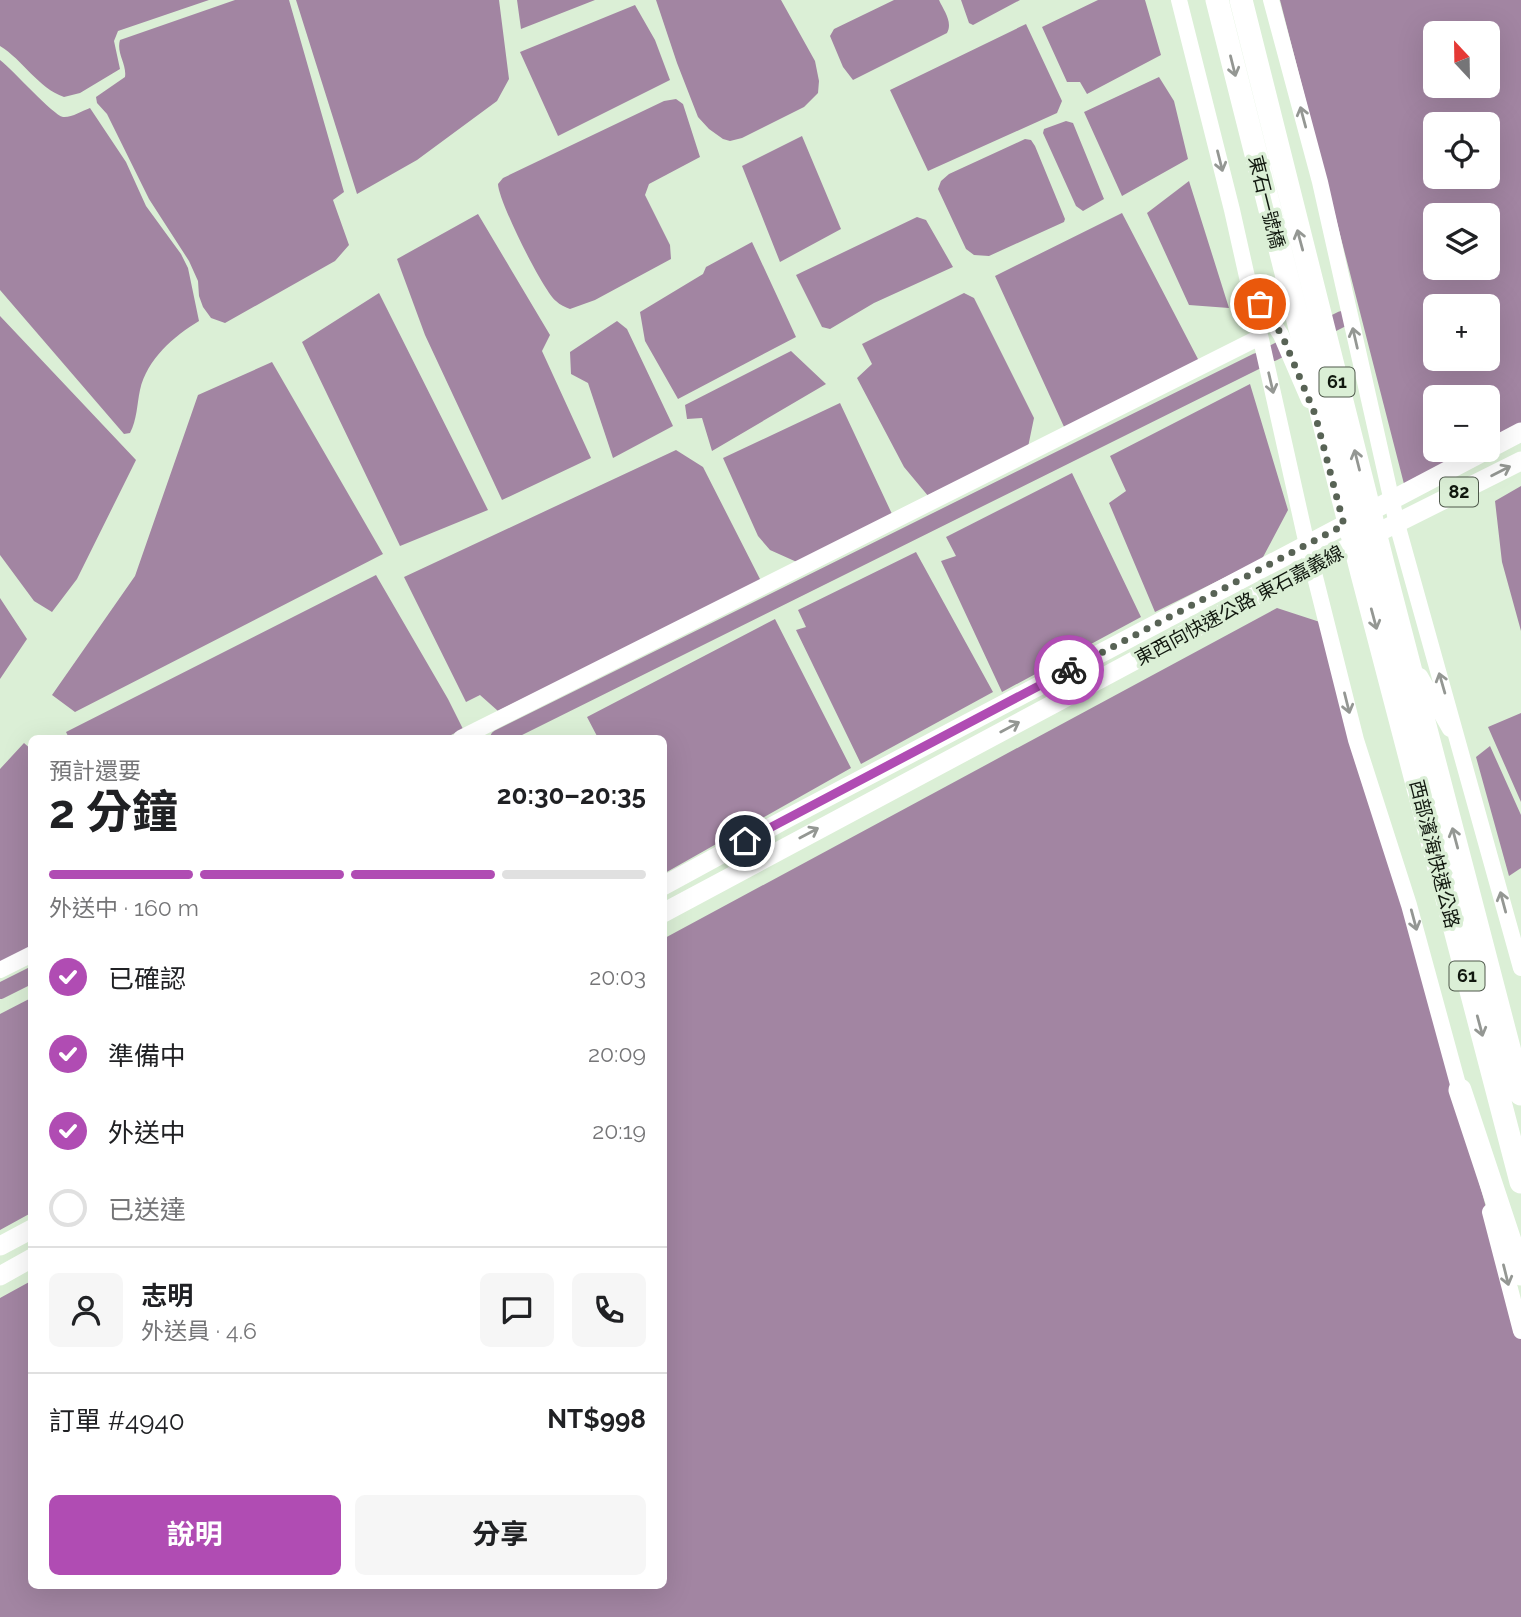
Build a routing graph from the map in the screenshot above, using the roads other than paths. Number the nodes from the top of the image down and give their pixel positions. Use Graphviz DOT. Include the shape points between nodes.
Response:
graph roads {
  1 [pos="1179,0"];
  2 [pos="1217,0"];
  3 [pos="1241,0"];
  4 [pos="1271,0"];
  5 [pos="1250,289"];
  6 [pos="1260,337"];
  7 [pos="1521,432"];
  8 [pos="1521,461"];
  9 [pos="1391,500"];
  10 [pos="1351,521"];
  11 [pos="1396,524"];
  12 [pos="1367,538"];
  13 [pos="1307,545"];
  14 [pos="1313,565"];
  15 [pos="467,735"];
  16 [pos="1460,747"];
  17 [pos="1425,767"];
  18 [pos="667,885"];
  19 [pos="667,911"];
  20 [pos="28,956"];
  21 [pos="1521,968"];
  22 [pos="0,970"];
  23 [pos="1460,1090"];
  24 [pos="1521,1094"];
  25 [pos="1521,1182"];
  26 [pos="28,1231"];
  27 [pos="0,1247"];
  28 [pos="28,1260"];
  29 [pos="1521,1274"];
  30 [pos="0,1276"];
  31 [pos="1521,1331"];
  1 -- 5 [label="street, one-way"];
  2 -- 17 [label="highway, 東石一號橋 / 61, one-way" via="1362,574"];
  17 -- 3 [label="highway, 東石一號橋 / 61, one-way"];
  9 -- 4 [label="street, one-way" via="1320,182"];
  5 -- 6 [label="street"];
  5 -- 10 [label="street" via="1282,335"];
  6 -- 13 [label="street, one-way"];
  6 -- 15 [label="street"];
  7 -- 9 [label="main road, 東西向快速公路 東石嘉義線 / 82"];
  11 -- 8 [label="main road, 東西向快速公路 東石嘉義線 / 82, one-way"];
  9 -- 10 [label="main road, 東西向快速公路 東石嘉義線 / 82"];
  9 -- 11 [label="street"];
  10 -- 12 [label="street"];
  10 -- 13 [label="main road, 東西向快速公路 東石嘉義線 / 82"];
  11 -- 12 [label="main road, 東西向快速公路 東石嘉義線 / 82"];
  16 -- 11 [label="street, one-way"];
  12 -- 14 [label="main road, 東西向快速公路 東石嘉義線 / 82"];
  12 -- 16 [label="street" via="1396,624 1427,692"];
  13 -- 14 [label="street"];
  13 -- 18 [label="main road, 東西向快速公路 東石嘉義線 / 82"];
  19 -- 14 [label="main road, 東西向快速公路 東石嘉義線 / 82, one-way"];
  14 -- 23 [label="street, one-way" via="1356,740 1409,905"];
  21 -- 16 [label="street, one-way"];
  24 -- 17 [label="highway, 西部濱海快速公路 / 61, one-way"];
  17 -- 25 [label="highway, 西部濱海快速公路 / 61, one-way"];
  20 -- 22 [label="street"];
  23 -- 29 [label="highway"];
  23 -- 31 [label="street, one-way"];
  26 -- 27 [label="main road"];
  28 -- 30 [label="main road"];
}
